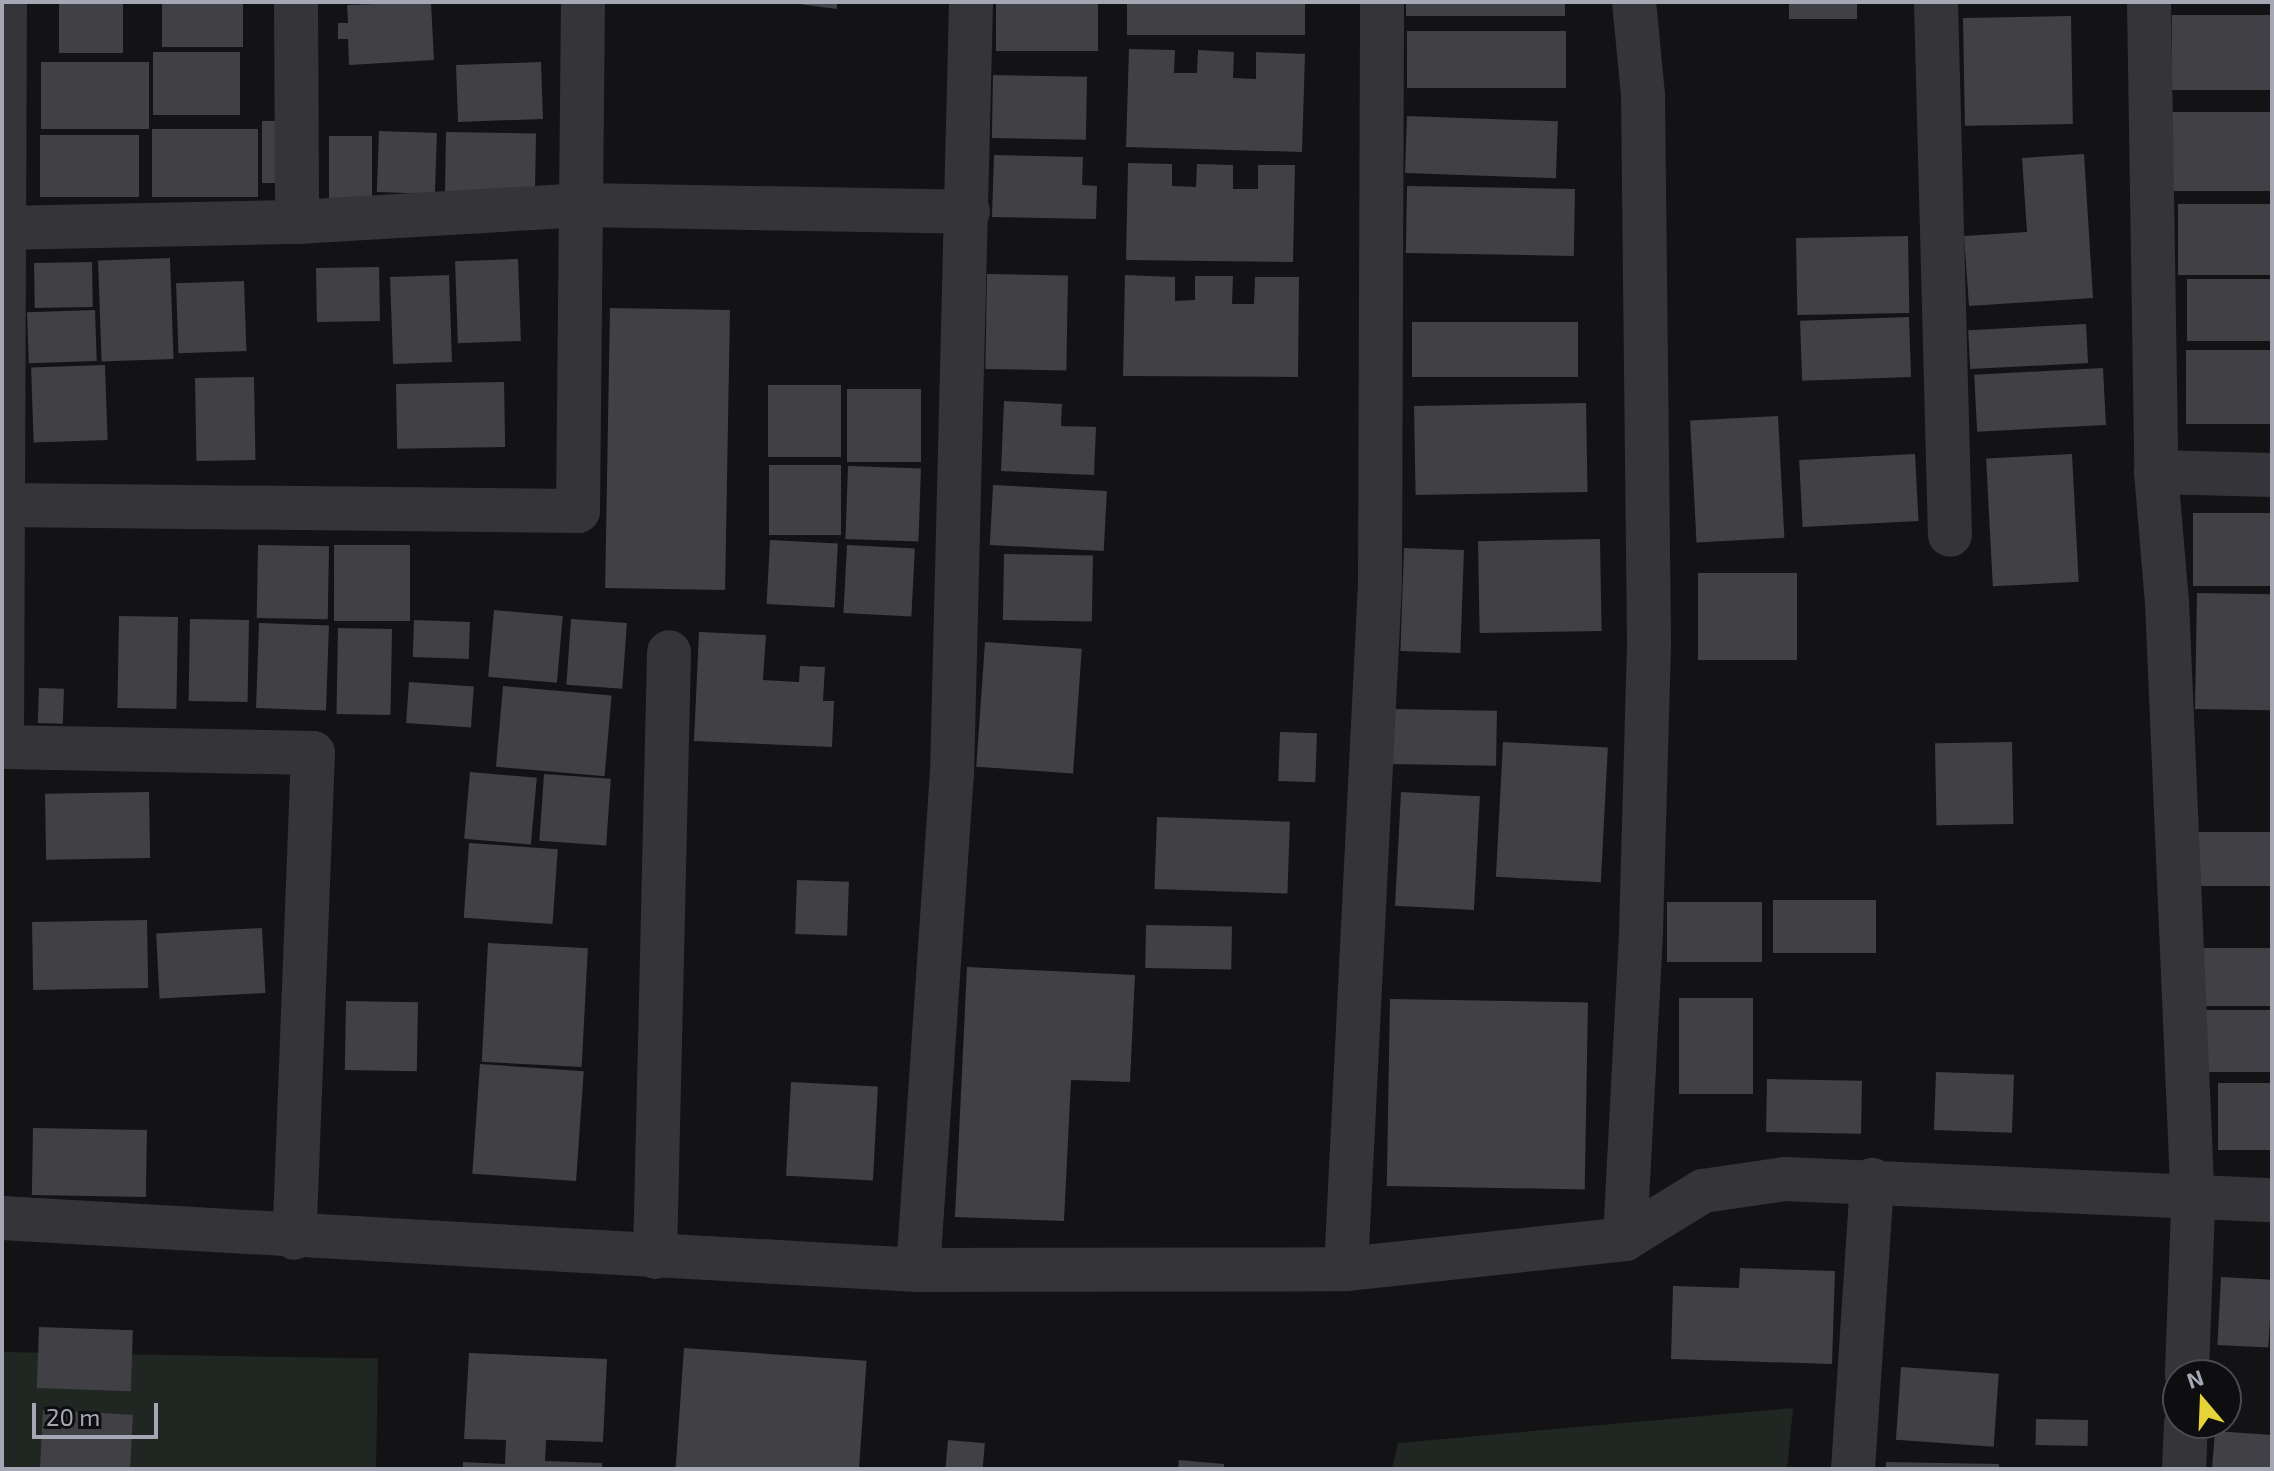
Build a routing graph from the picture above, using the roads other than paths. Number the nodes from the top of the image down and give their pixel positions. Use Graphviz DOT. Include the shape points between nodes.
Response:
graph roads {
  1 [pos="5,2"];
  2 [pos="296,2"];
  3 [pos="583,2"];
  4 [pos="971,2"];
  5 [pos="1382,2"];
  6 [pos="1634,2"];
  7 [pos="1936,2"];
  8 [pos="2149,2"];
  9 [pos="583,205"];
  10 [pos="968,212"];
  11 [pos="297,222"];
  12 [pos="5,228"];
  13 [pos="2156,472"];
  14 [pos="2272,475"];
  15 [pos="5,505"];
  16 [pos="1950,535"];
  17 [pos="669,652"];
  18 [pos="2,744"];
  19 [pos="1872,1180"];
  20 [pos="2192,1200"];
  21 [pos="2272,1200"];
  22 [pos="2,1218"];
  23 [pos="294,1238"];
  24 [pos="1625,1239"];
  25 [pos="655,1257"];
  26 [pos="1346,1269"];
  27 [pos="918,1270"];
  28 [pos="2188,1359"];
  29 [pos="2185,1439"];
  30 [pos="1853,1469"];
  31 [pos="2184,1469"];
  1 -- 12 [label="street"];
  2 -- 11 [label="street"];
  3 -- 9 [label="street"];
  4 -- 10 [label="street"];
  5 -- 26 [label="street" via="1380,584"];
  6 -- 24 [label="street" via="1643,95 1649,641"];
  7 -- 16 [label="street"];
  8 -- 13 [label="street"];
  9 -- 10 [label="street"];
  9 -- 11 [label="street"];
  9 -- 15 [label="street" via="578,511"];
  10 -- 27 [label="street" via="952,775"];
  11 -- 12 [label="street"];
  12 -- 15 [label="street"];
  13 -- 14 [label="street"];
  13 -- 20 [label="street" via="2167,602"];
  15 -- 18 [label="street"];
  17 -- 25 [label="street"];
  18 -- 23 [label="street" via="313,753"];
  19 -- 20 [label="street"];
  19 -- 24 [label="street" via="1785,1179 1703,1191"];
  19 -- 30 [label="street"];
  20 -- 21 [label="street"];
  20 -- 28 [label="street"];
  22 -- 23 [label="street"];
  23 -- 25 [label="street"];
  24 -- 26 [label="street"];
  25 -- 27 [label="street"];
  26 -- 27 [label="street"];
  29 -- 31 [label="street"];
}
